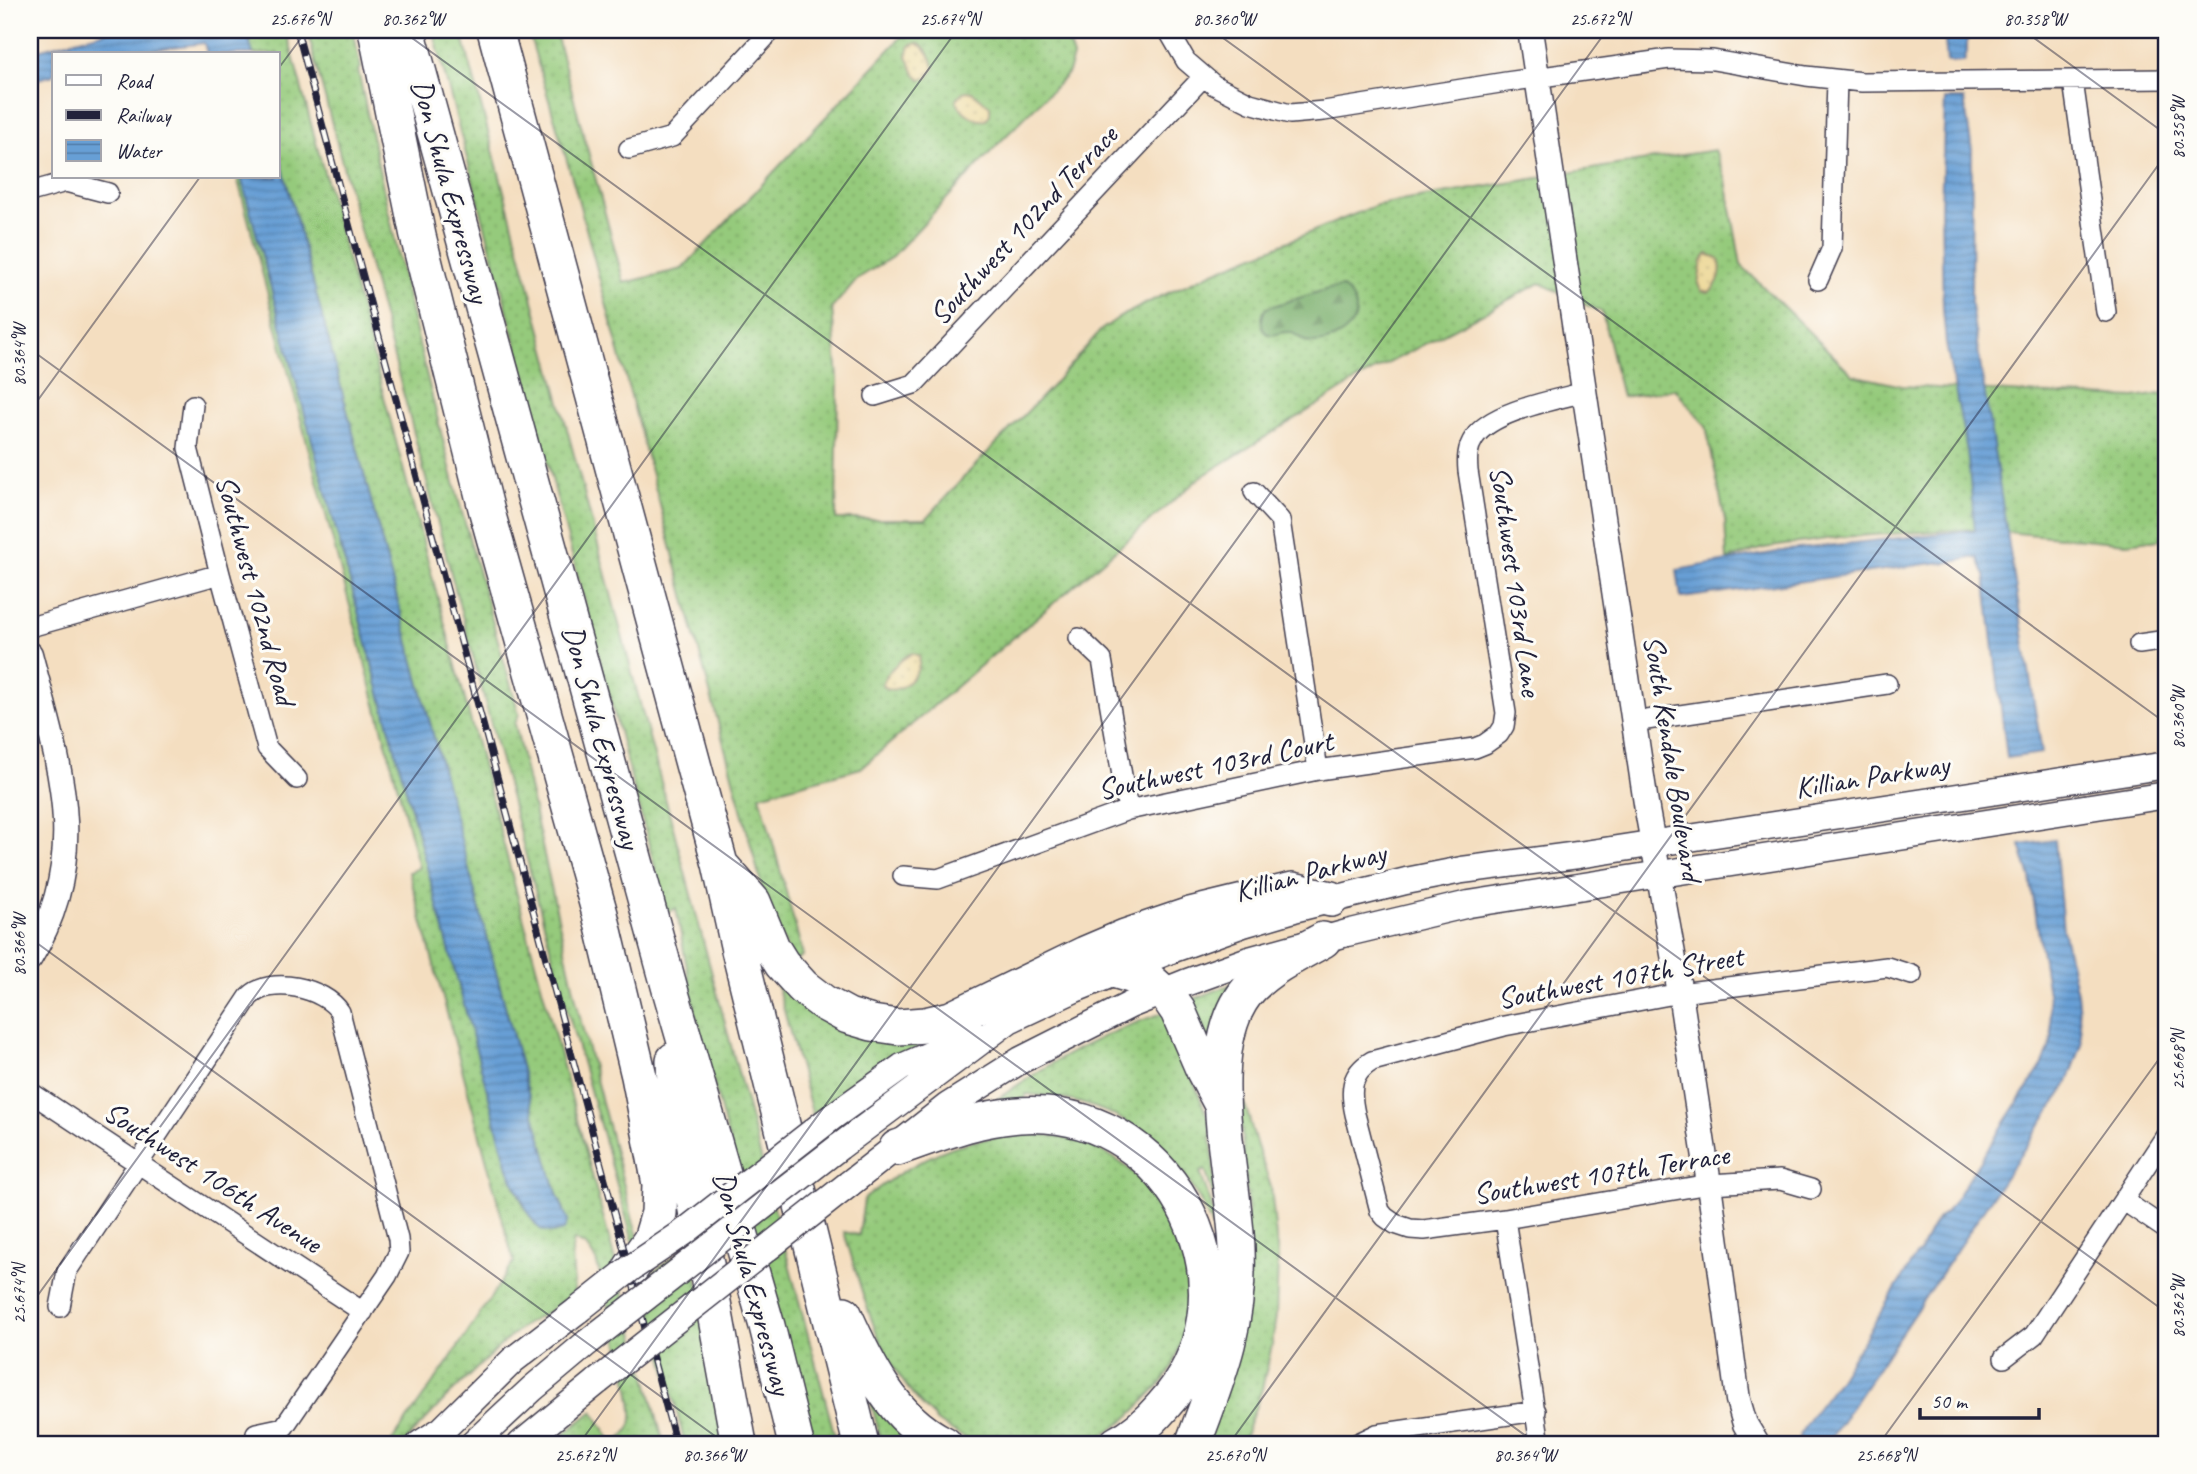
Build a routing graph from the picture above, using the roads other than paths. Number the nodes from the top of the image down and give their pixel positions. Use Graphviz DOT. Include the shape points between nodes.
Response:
graph roads {
  1 [pos="376,30"];
  2 [pos="407,30"];
  3 [pos="495,30"];
  4 [pos="772,30"];
  5 [pos="1168,30"];
  6 [pos="1530,30"];
  7 [pos="1203,77"];
  8 [pos="1538,78"];
  9 [pos="2167,79"];
  10 [pos="1837,80"];
  11 [pos="2073,81"];
  12 [pos="629,149"];
  13 [pos="30,191"];
  14 [pos="108,193"];
  15 [pos="1818,281"];
  16 [pos="2106,312"];
  17 [pos="1585,392"];
  18 [pos="875,396"];
  19 [pos="193,405"];
  20 [pos="1254,492"];
  21 [pos="220,574"];
  22 [pos="30,627"];
  23 [pos="1079,638"];
  24 [pos="2167,640"];
  25 [pos="2139,644"];
  26 [pos="30,654"];
  27 [pos="1887,684"];
  28 [pos="1633,722"];
  29 [pos="1501,731"];
  30 [pos="2167,765"];
  31 [pos="1318,771"];
  32 [pos="296,779"];
  33 [pos="2167,796"];
  34 [pos="1128,810"];
  35 [pos="1652,842"];
  36 [pos="720,864"];
  37 [pos="1659,874"];
  38 [pos="903,876"];
  39 [pos="1331,899"];
  40 [pos="1322,940"];
  41 [pos="30,958"];
  42 [pos="1117,971"];
  43 [pos="1912,975"];
  44 [pos="1164,992"];
  45 [pos="671,993"];
  46 [pos="1679,993"];
  47 [pos="1009,1020"];
  48 [pos="30,1092"];
  49 [pos="1222,1104"];
  50 [pos="2167,1134"];
  51 [pos="897,1148"];
  52 [pos="138,1164"];
  53 [pos="1709,1184"];
  54 [pos="1811,1189"];
  55 [pos="2124,1200"];
  56 [pos="1505,1219"];
  57 [pos="1399,1226"];
  58 [pos="2167,1230"];
  59 [pos="813,1247"];
  60 [pos="631,1268"];
  61 [pos="60,1307"];
  62 [pos="363,1312"];
  63 [pos="2004,1358"];
  64 [pos="1536,1411"];
  65 [pos="256,1433"];
  66 [pos="432,1439"];
  67 [pos="473,1444"];
  68 [pos="522,1444"];
  69 [pos="739,1444"];
  70 [pos="796,1444"];
  71 [pos="861,1444"];
  72 [pos="944,1444"];
  73 [pos="1117,1444"];
  74 [pos="1193,1444"];
  75 [pos="1356,1444"];
  76 [pos="1540,1444"];
  77 [pos="1757,1444"];
  1 -- 60 [label="highway" via="418,236 487,512 600,914 639,1076 660,1184 659,1213 651,1240"];
  2 -- 45 [label="highway, Don Shula Expressway"];
  3 -- 36 [label="highway"];
  4 -- 12 [label="street" via="672,138"];
  5 -- 7 [label="street" via="1186,61"];
  6 -- 8 [label="street, South Kendale Boulevard"];
  7 -- 8 [label="street" via="1238,99 1290,114"];
  7 -- 18 [label="street, Southwest 102nd Terrace" via="914,384"];
  8 -- 10 [label="street" via="1691,59"];
  8 -- 17 [label="street, South Kendale Boulevard"];
  9 -- 11 [label="street"];
  10 -- 11 [label="street"];
  10 -- 15 [label="street" via="1832,248"];
  11 -- 16 [label="street"];
  13 -- 14 [label="street" via="66,182"];
  17 -- 28 [label="street, South Kendale Boulevard"];
  17 -- 29 [label="street, Southwest 103rd Lane" via="1526,406 1487,426 1472,440 1467,457 1506,713"];
  19 -- 21 [label="street, Southwest 102nd Road" via="188,448"];
  20 -- 31 [label="street" via="1280,520"];
  21 -- 22 [label="street"];
  21 -- 32 [label="street, Southwest 102nd Road" via="267,748"];
  23 -- 34 [label="street" via="1102,660"];
  24 -- 25 [label="street"];
  26 -- 41 [label="street" via="60,768 66,829 55,904"];
  27 -- 28 [label="street"];
  28 -- 35 [label="street, South Kendale Boulevard"];
  29 -- 31 [label="street, Southwest 103rd Court" via="1469,749"];
  30 -- 35 [label="main road, Killian Parkway"];
  31 -- 34 [label="street, Southwest 103rd Court"];
  33 -- 37 [label="main road"];
  34 -- 38 [label="street, Southwest 103rd Court" via="938,879"];
  35 -- 37 [label="street, South Kendale Boulevard"];
  35 -- 39 [label="main road, Killian Parkway" via="1462,870"];
  36 -- 39 [label="highway" via="753,902 772,948 803,987 848,1016 898,1027 951,1019 1085,954 1189,915 1293,890"];
  36 -- 59 [label="highway"];
  37 -- 40 [label="main road" via="1469,904"];
  37 -- 46 [label="street, South Kendale Boulevard"];
  39 -- 42 [label="main road, Killian Parkway" via="1243,924"];
  40 -- 44 [label="main road" via="1249,960"];
  40 -- 49 [label="highway" via="1269,971 1240,1001 1223,1051"];
  42 -- 44 [label="highway" via="1150,981"];
  42 -- 47 [label="main road, Killian Parkway"];
  43 -- 46 [label="street, Southwest 107th Street" via="1887,967"];
  44 -- 49 [label="highway" via="1178,1011"];
  44 -- 51 [label="main road" via="1021,1060 948,1105"];
  45 -- 69 [label="highway" via="681,1128"];
  45 -- 70 [label="highway, Don Shula Expressway" via="767,1326"];
  46 -- 53 [label="street, South Kendale Boulevard"];
  46 -- 57 [label="street, Southwest 107th Street" via="1504,1026 1372,1061 1364,1067 1352,1085 1355,1114 1379,1208"];
  47 -- 60 [label="main road, bridge" via="902,1067"];
  47 -- 67 [label="main road, Killian Parkway, bridge" via="589,1342"];
  48 -- 52 [label="street, Southwest 106th Avenue"];
  49 -- 74 [label="highway" via="1237,1249 1235,1309 1223,1367"];
  50 -- 55 [label="street"];
  51 -- 68 [label="main road, bridge"];
  51 -- 73 [label="highway" via="987,1119 1048,1115 1104,1130 1129,1144 1171,1184 1198,1235 1205,1264 1205,1320 1187,1374 1170,1399"];
  52 -- 61 [label="street" via="67,1271"];
  52 -- 62 [label="street, Southwest 106th Avenue"];
  52 -- 62 [label="street" via="253,993 275,987 316,992 327,998 339,1010 398,1239 397,1256"];
  53 -- 54 [label="street, Southwest 107th Terrace" via="1780,1180"];
  53 -- 56 [label="street, Southwest 107th Terrace"];
  53 -- 77 [label="street, South Kendale Boulevard" via="1738,1400"];
  55 -- 58 [label="street"];
  55 -- 63 [label="street" via="2034,1335"];
  56 -- 57 [label="street, Southwest 107th Terrace" via="1424,1230"];
  56 -- 64 [label="street"];
  59 -- 71 [label="highway"];
  59 -- 72 [label="highway" via="876,1378 912,1422"];
  60 -- 66 [label="main road, bridge" via="513,1360"];
  62 -- 65 [label="street" via="284,1427"];
  64 -- 75 [label="street" via="1377,1434"];
  64 -- 76 [label="street"];
}
